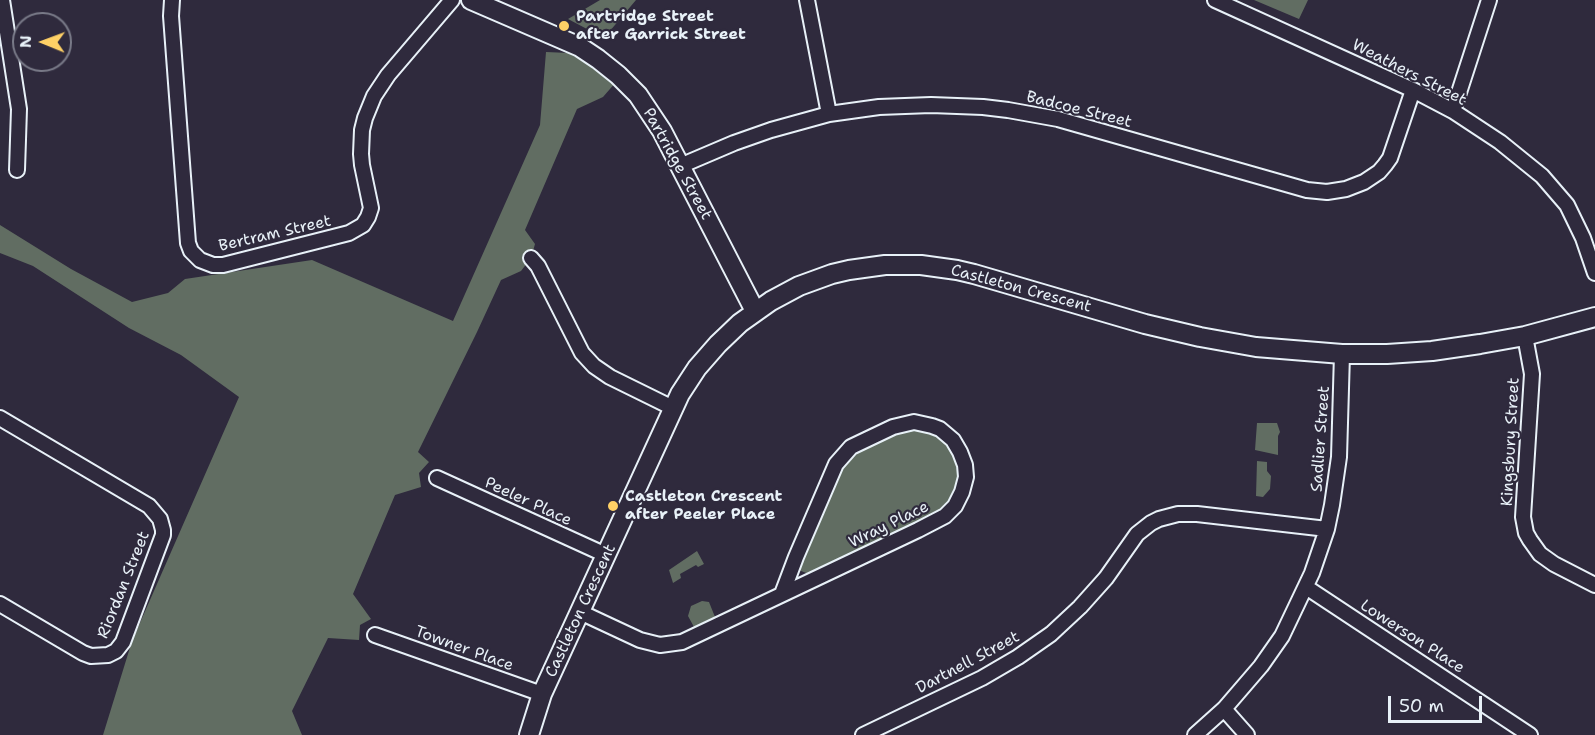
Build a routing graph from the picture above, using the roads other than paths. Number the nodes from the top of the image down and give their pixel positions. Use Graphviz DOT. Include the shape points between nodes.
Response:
graph roads {
  1 [pos="2,0"];
  2 [pos="172,0"];
  3 [pos="452,0"];
  4 [pos="471,0"];
  5 [pos="807,0"];
  6 [pos="1215,0"];
  7 [pos="1489,0"];
  8 [pos="1413,90"];
  9 [pos="1453,111"];
  10 [pos="829,114"];
  11 [pos="680,166"];
  12 [pos="17,170"];
  13 [pos="531,258"];
  14 [pos="1595,273"];
  15 [pos="755,311"];
  16 [pos="1595,317"];
  17 [pos="1525,336"];
  18 [pos="1342,354"];
  19 [pos="674,408"];
  20 [pos="0,418"];
  21 [pos="437,478"];
  22 [pos="1327,529"];
  23 [pos="606,555"];
  24 [pos="1595,585"];
  25 [pos="1306,587"];
  26 [pos="782,594"];
  27 [pos="0,604"];
  28 [pos="580,612"];
  29 [pos="375,635"];
  30 [pos="542,694"];
  31 [pos="1224,709"];
  32 [pos="529,735"];
  33 [pos="863,735"];
  34 [pos="1195,735"];
  35 [pos="1247,735"];
  36 [pos="1530,735"];
  1 -- 12 [label="street" via="19,109"];
  2 -- 3 [label="street, Bertram Street" via="188,243 200,260 213,265 349,233 363,225 371,208 360,154 365,118 388,75"];
  4 -- 11 [label="street, Partridge Street" via="592,54 638,95"];
  5 -- 10 [label="street"];
  6 -- 8 [label="street, Weathers Street"];
  7 -- 9 [label="street"];
  8 -- 9 [label="street, Weathers Street"];
  8 -- 10 [label="street, Badcoe Street" via="1385,165 1364,182 1327,192 1307,190 1075,123 1008,110 931,105"];
  9 -- 14 [label="street, Weathers Street" via="1500,142 1551,186 1574,216"];
  10 -- 11 [label="street, Badcoe Street" via="734,142"];
  11 -- 15 [label="street, Partridge Street"];
  13 -- 19 [label="street" via="582,353 594,366"];
  15 -- 18 [label="street, Castleton Crescent" via="799,286 832,274 885,265 921,265 974,274 1200,338"];
  15 -- 19 [label="street, Castleton Crescent" via="697,368"];
  16 -- 17 [label="street, Castleton Crescent"];
  17 -- 18 [label="street, Castleton Crescent" via="1432,351"];
  17 -- 24 [label="street, Kingsbury Street" via="1532,374 1523,518 1526,533 1540,554"];
  18 -- 22 [label="street, Sadlier Street" via="1339,457"];
  19 -- 23 [label="street, Castleton Crescent"];
  20 -- 27 [label="street, Riordan Street" via="149,506 163,530 123,642 108,655 83,653"];
  21 -- 23 [label="street, Peeler Place"];
  22 -- 25 [label="street, Sadlier Street"];
  22 -- 33 [label="street, Dartnell Street" via="1197,514 1159,519 1137,534 1106,578 1051,634 982,678"];
  23 -- 28 [label="street, Castleton Crescent"];
  25 -- 31 [label="street, Sadlier Street" via="1282,636"];
  25 -- 36 [label="street, Lowerson Place"];
  26 -- 26 [label="street, Wray Place" via="945,516 955,506 966,477 960,452 948,435 923,423 903,424 851,447 836,464"];
  26 -- 28 [label="street, Wray Place" via="682,642 660,645 640,640"];
  28 -- 30 [label="street, Castleton Crescent"];
  29 -- 30 [label="street, Towner Place"];
  30 -- 32 [label="street, Castleton Crescent"];
  31 -- 34 [label="street, Sadlier Street"];
  31 -- 35 [label="street"];
}
